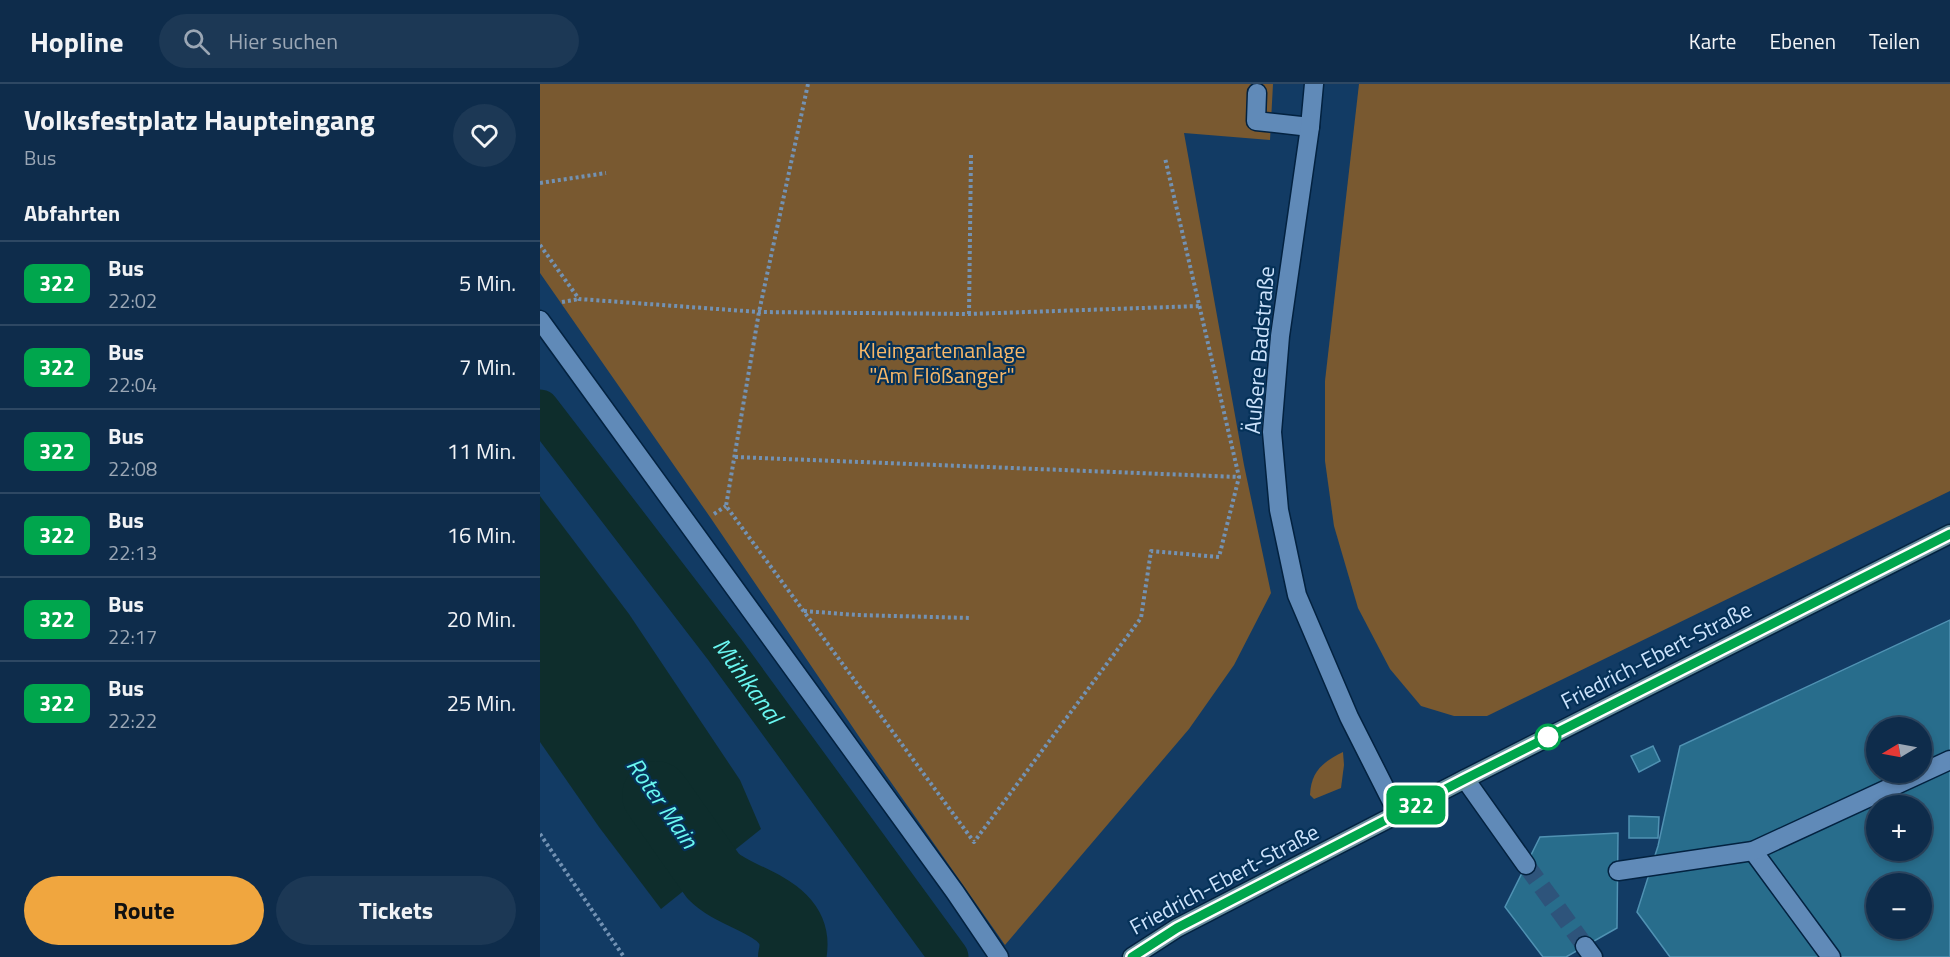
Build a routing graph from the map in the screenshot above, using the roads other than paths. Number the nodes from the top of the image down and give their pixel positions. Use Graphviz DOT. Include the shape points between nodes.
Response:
graph roads {
  1 [pos="1314,84"];
  2 [pos="1257,93"];
  3 [pos="1310,127"];
  4 [pos="540,320"];
  5 [pos="1950,534"];
  6 [pos="1950,760"];
  7 [pos="1465,779"];
  8 [pos="1398,814"];
  9 [pos="1753,851"];
  10 [pos="1526,866"];
  11 [pos="1618,871"];
  12 [pos="999,957"];
  13 [pos="1132,957"];
  14 [pos="1831,957"];
  1 -- 3 [label="street, Äußere Badstraße"];
  2 -- 3 [label="street" via="1256,121"];
  3 -- 8 [label="street, Äußere Badstraße" via="1279,347 1272,432 1278,510 1297,595 1349,717"];
  4 -- 12 [label="street"];
  5 -- 7 [label="street, Friedrich-Ebert-Straße"];
  6 -- 9 [label="street"];
  7 -- 8 [label="street, Friedrich-Ebert-Straße"];
  7 -- 10 [label="street"];
  8 -- 13 [label="street, Friedrich-Ebert-Straße" via="1177,928"];
  9 -- 11 [label="street"];
  9 -- 14 [label="street"];
}
